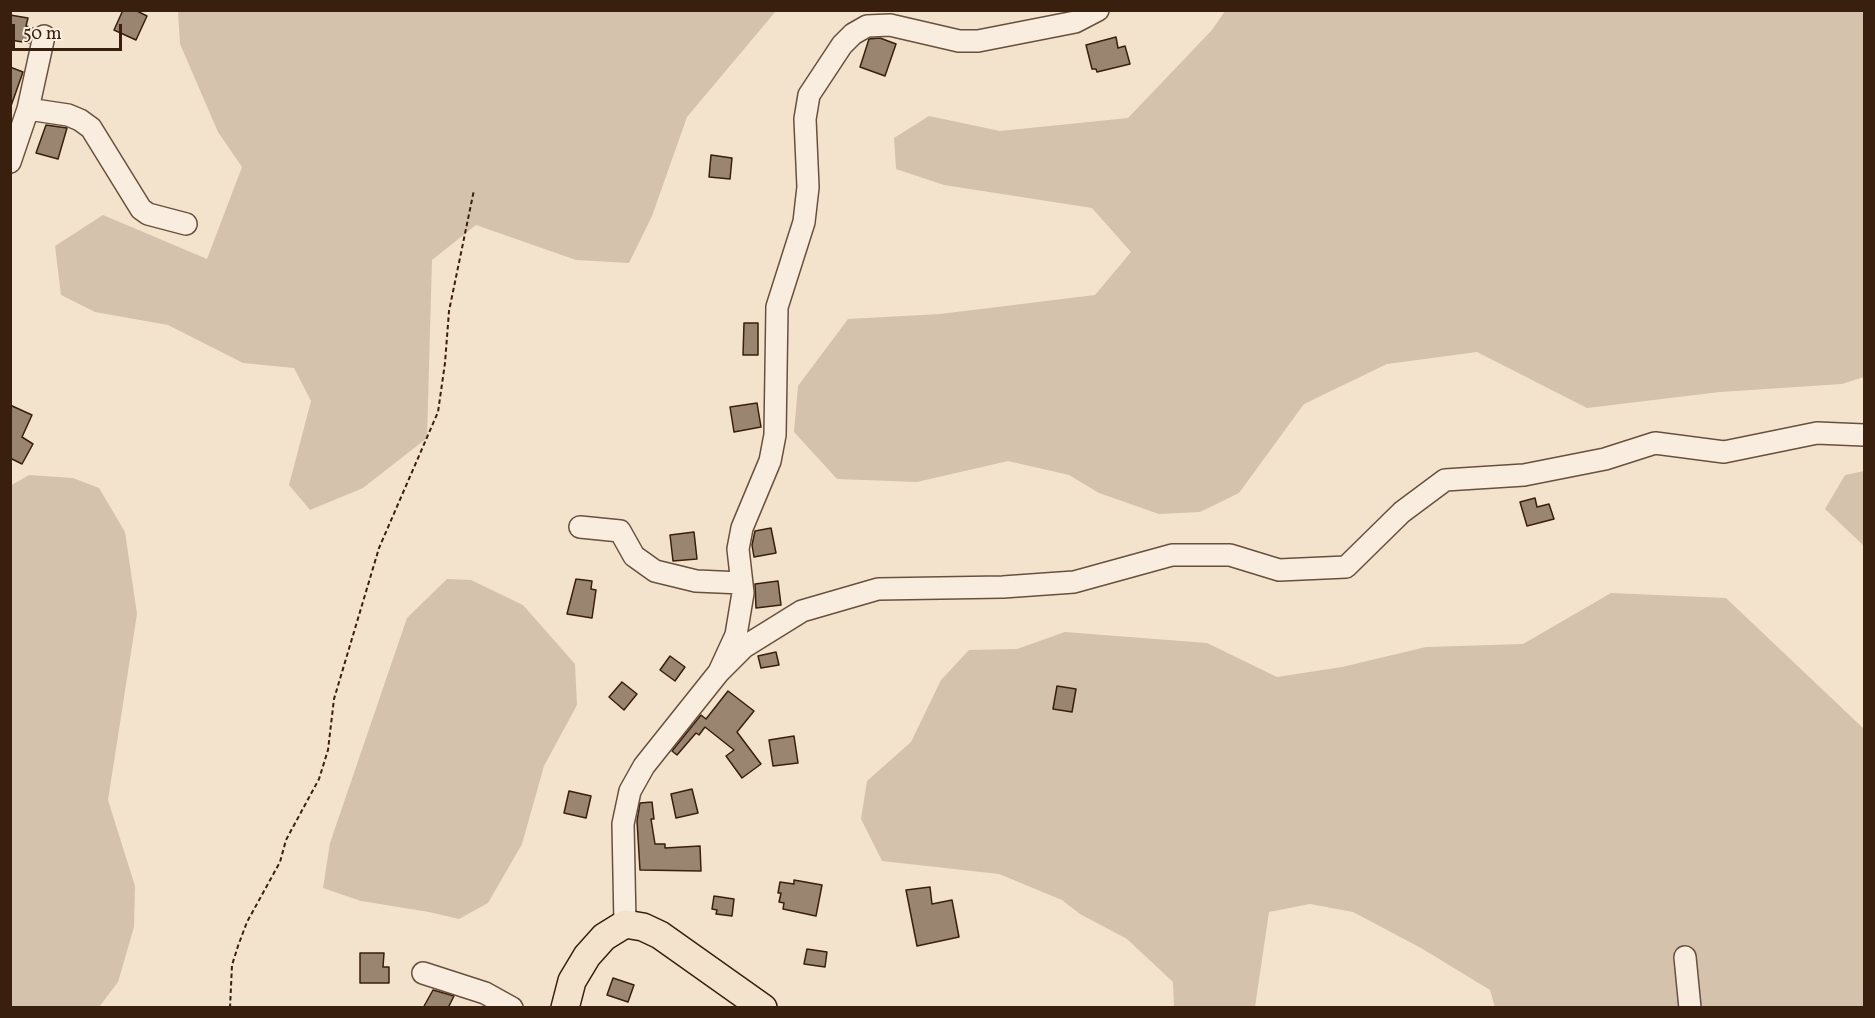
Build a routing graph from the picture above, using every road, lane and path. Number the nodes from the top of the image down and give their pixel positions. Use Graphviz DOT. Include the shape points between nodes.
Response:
graph roads {
  1 [pos="1098,10"];
  2 [pos="44,36"];
  3 [pos="28,110"];
  4 [pos="10,162"];
  5 [pos="474,190"];
  6 [pos="186,224"];
  7 [pos="1864,435"];
  8 [pos="580,527"];
  9 [pos="742,583"];
  10 [pos="719,672"];
  11 [pos="625,924"];
  12 [pos="1685,957"];
  13 [pos="423,973"];
  14 [pos="230,1008"];
  15 [pos="512,1008"];
  16 [pos="564,1008"];
  17 [pos="763,1008"];
  18 [pos="1690,1008"];
  1 -- 9 [label="street" via="1075,22 978,41 959,41 890,25 867,26 842,45 809,95 805,119 808,187 804,222 777,307 775,435 770,461 742,528 738,549"];
  2 -- 3 [label="street"];
  3 -- 4 [label="street"];
  3 -- 6 [label="street" via="80,120 91,129 141,209"];
  5 -- 14 [label="path" via="448,311 438,412 378,548 334,699 328,750 319,779 286,840 280,862 238,946 232,964"];
  7 -- 10 [label="street" via="1817,433 1724,452 1655,443 1605,459 1524,475 1445,480 1402,512 1346,567 1279,570 1230,555 1172,555 1074,582 878,590 802,611 744,647"];
  8 -- 9 [label="street" via="620,531 634,556 654,571 696,581"];
  9 -- 10 [label="street" via="736,635"];
  10 -- 11 [label="street" via="644,766 630,791 623,824"];
  11 -- 16 [label="main road" via="604,937 587,956 572,981"];
  11 -- 17 [label="main road" via="660,935"];
  12 -- 18 [label="street"];
  13 -- 15 [label="street" via="485,993"];
}
